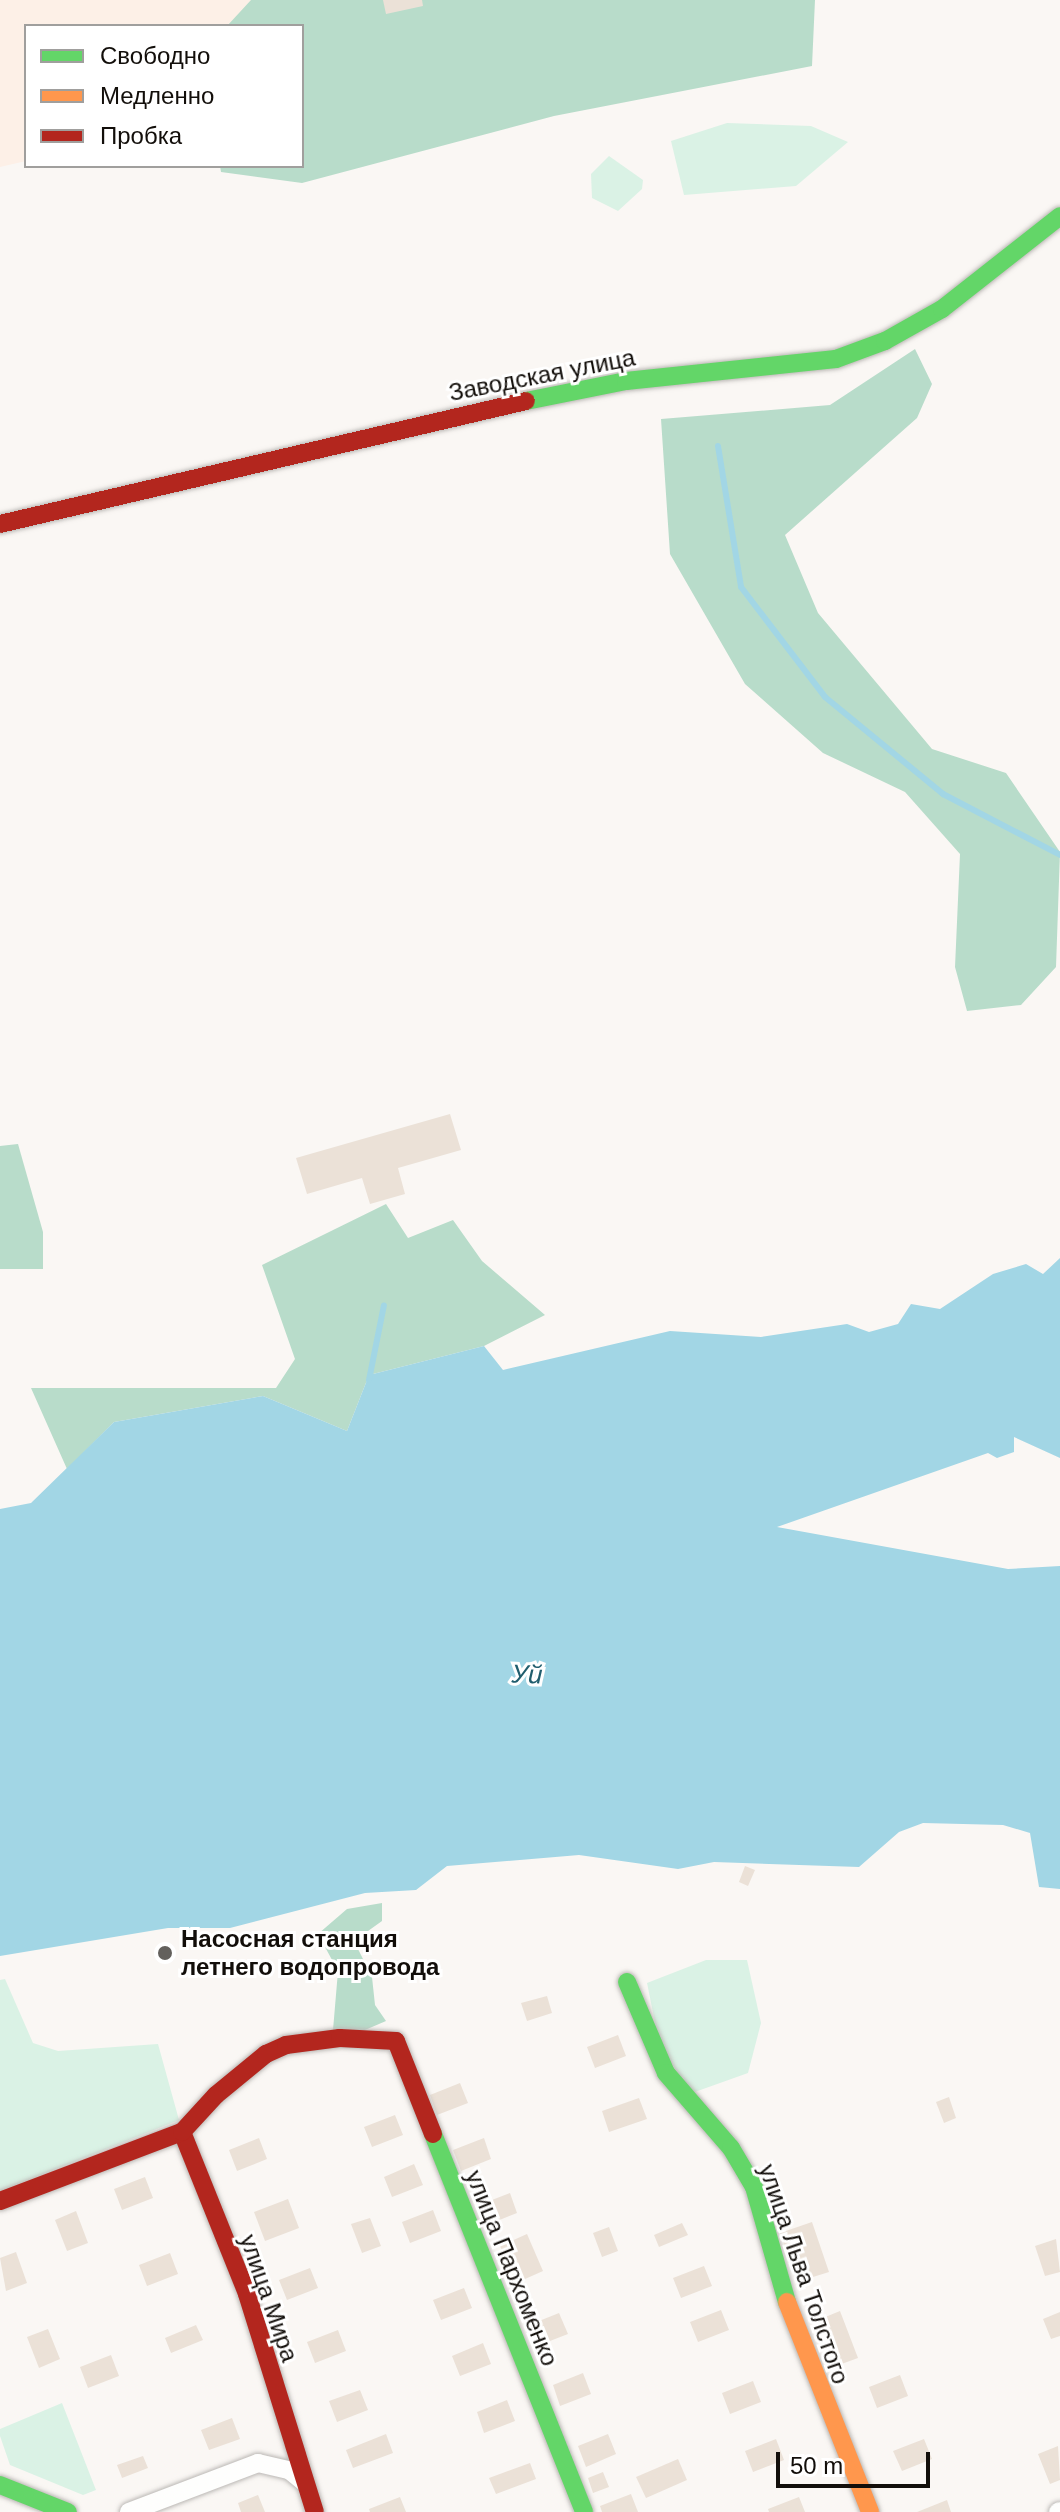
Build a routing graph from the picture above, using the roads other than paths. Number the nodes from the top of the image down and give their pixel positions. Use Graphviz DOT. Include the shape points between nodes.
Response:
graph roads {
  1 [pos="1060,216"];
  2 [pos="0,524"];
  3 [pos="627,1982"];
  4 [pos="182,2132"];
  5 [pos="0,2201"];
  6 [pos="304,2482"];
  7 [pos="0,2485"];
  8 [pos="68,2512"];
  9 [pos="129,2512"];
  10 [pos="315,2512"];
  11 [pos="584,2512"];
  12 [pos="870,2512"];
  1 -- 2 [label="street, Заводская улица" via="942,309 885,341 836,359 626,381 533,399"];
  3 -- 12 [label="street, улица Льва Толстого" via="666,2073 731,2148 754,2187 795,2330"];
  4 -- 5 [label="street"];
  4 -- 6 [label="street, улица Мира" via="247,2294"];
  4 -- 11 [label="street, улица Пархоменко" via="216,2095 266,2054 286,2045 340,2038 396,2041"];
  6 -- 9 [label="street" via="289,2470 258,2463"];
  6 -- 10 [label="street, улица Мира"];
  7 -- 8 [label="street"];
}
